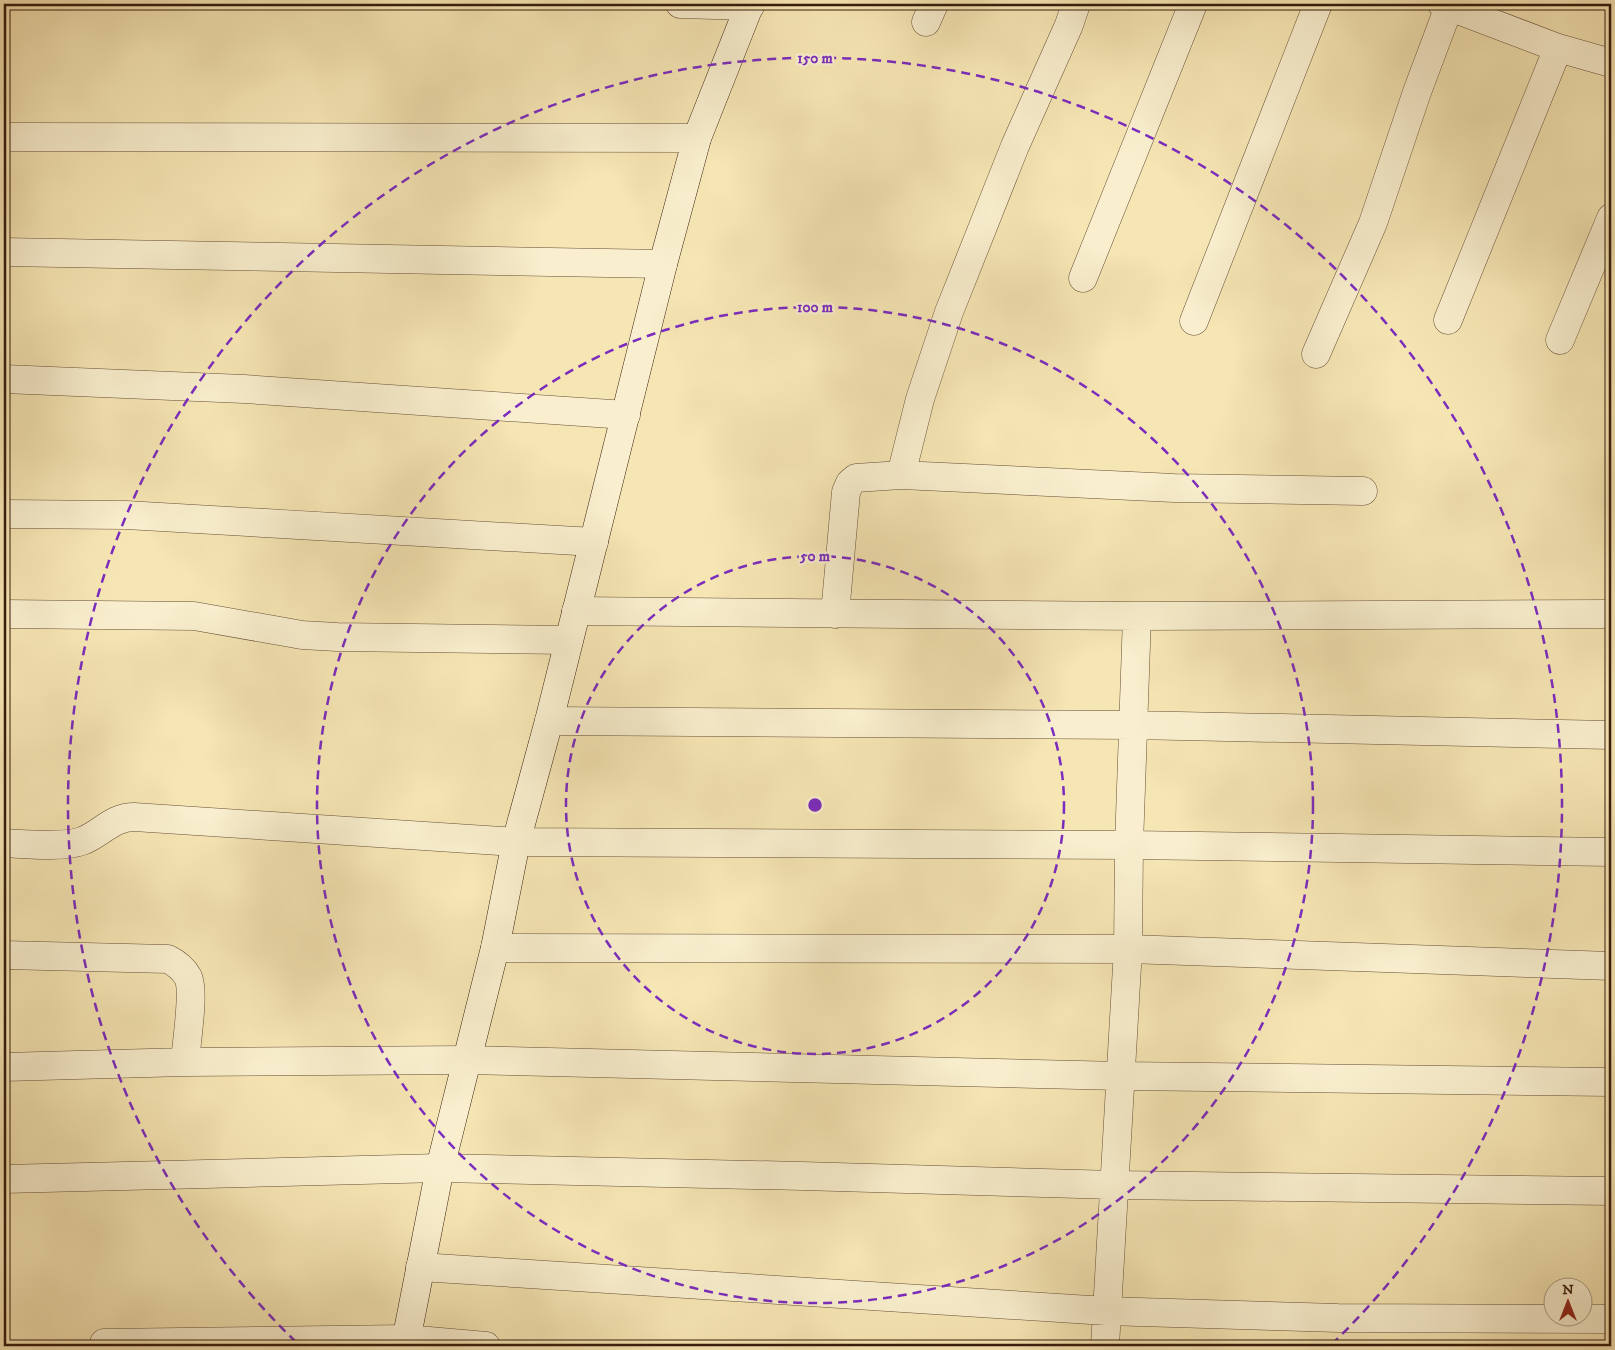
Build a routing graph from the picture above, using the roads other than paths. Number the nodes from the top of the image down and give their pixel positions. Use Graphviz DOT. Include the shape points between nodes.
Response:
graph roads {
  1 [pos="680,4"];
  2 [pos="1076,4"];
  3 [pos="1193,4"];
  4 [pos="1318,4"];
  5 [pos="750,5"];
  6 [pos="1447,5"];
  7 [pos="1558,48"];
  8 [pos="1611,62"];
  9 [pos="4,137"];
  10 [pos="698,138"];
  11 [pos="1611,218"];
  12 [pos="4,252"];
  13 [pos="663,264"];
  14 [pos="1083,278"];
  15 [pos="1448,320"];
  16 [pos="1194,321"];
  17 [pos="1560,340"];
  18 [pos="1316,354"];
  19 [pos="4,379"];
  20 [pos="626,415"];
  21 [pos="901,475"];
  22 [pos="1363,490"];
  23 [pos="4,514"];
  24 [pos="594,542"];
  25 [pos="576,611"];
  26 [pos="4,614"];
  27 [pos="835,614"];
  28 [pos="1611,614"];
  29 [pos="1137,616"];
  30 [pos="568,640"];
  31 [pos="549,721"];
  32 [pos="1134,725"];
  33 [pos="1611,736"];
  34 [pos="516,842"];
  35 [pos="4,843"];
  36 [pos="1129,845"];
  37 [pos="1611,852"];
  38 [pos="494,948"];
  39 [pos="1128,949"];
  40 [pos="4,955"];
  41 [pos="1611,966"];
  42 [pos="466,1060"];
  43 [pos="184,1062"];
  44 [pos="4,1067"];
  45 [pos="1121,1076"];
  46 [pos="1611,1082"];
  47 [pos="440,1168"];
  48 [pos="4,1180"];
  49 [pos="1116,1185"];
  50 [pos="1611,1191"];
  51 [pos="420,1267"];
  52 [pos="1106,1311"];
  53 [pos="1611,1319"];
  54 [pos="405,1343"];
  55 [pos="104,1344"];
  56 [pos="486,1346"];
  57 [pos="1105,1346"];
  1 -- 5 [label="street"];
  2 -- 21 [label="street" via="949,312 920,399"];
  3 -- 14 [label="street"];
  4 -- 16 [label="street"];
  5 -- 10 [label="street"];
  6 -- 7 [label="street"];
  6 -- 18 [label="street" via="1373,223"];
  7 -- 8 [label="street"];
  7 -- 15 [label="street"];
  9 -- 10 [label="street"];
  10 -- 13 [label="street"];
  11 -- 17 [label="street"];
  12 -- 13 [label="street"];
  13 -- 20 [label="street"];
  19 -- 20 [label="street" via="244,390"];
  20 -- 24 [label="street"];
  21 -- 22 [label="street" via="1174,488"];
  21 -- 27 [label="street" via="856,478 850,483 846,492"];
  23 -- 24 [label="street" via="126,515"];
  24 -- 25 [label="street"];
  25 -- 27 [label="street"];
  25 -- 30 [label="street"];
  26 -- 30 [label="street" via="194,616 302,635 337,637"];
  27 -- 29 [label="street"];
  28 -- 29 [label="street"];
  29 -- 32 [label="street"];
  30 -- 31 [label="street"];
  31 -- 32 [label="street"];
  31 -- 34 [label="street"];
  32 -- 33 [label="street"];
  32 -- 36 [label="street"];
  34 -- 35 [label="street" via="126,817 76,843"];
  34 -- 36 [label="street"];
  34 -- 38 [label="street"];
  36 -- 37 [label="street"];
  36 -- 39 [label="street"];
  38 -- 39 [label="street"];
  38 -- 42 [label="street"];
  39 -- 41 [label="street"];
  39 -- 45 [label="street"];
  40 -- 43 [label="street" via="168,959 177,963 188,978 191,991"];
  42 -- 43 [label="street"];
  42 -- 45 [label="street"];
  42 -- 47 [label="street"];
  43 -- 44 [label="street"];
  45 -- 46 [label="street"];
  45 -- 49 [label="street"];
  47 -- 48 [label="street"];
  47 -- 49 [label="street"];
  47 -- 51 [label="street"];
  49 -- 50 [label="street"];
  49 -- 52 [label="street"];
  51 -- 52 [label="street"];
  51 -- 54 [label="street"];
  52 -- 53 [label="street" via="1338,1318"];
  52 -- 57 [label="street"];
  54 -- 55 [label="street"];
  54 -- 56 [label="street"];
}
